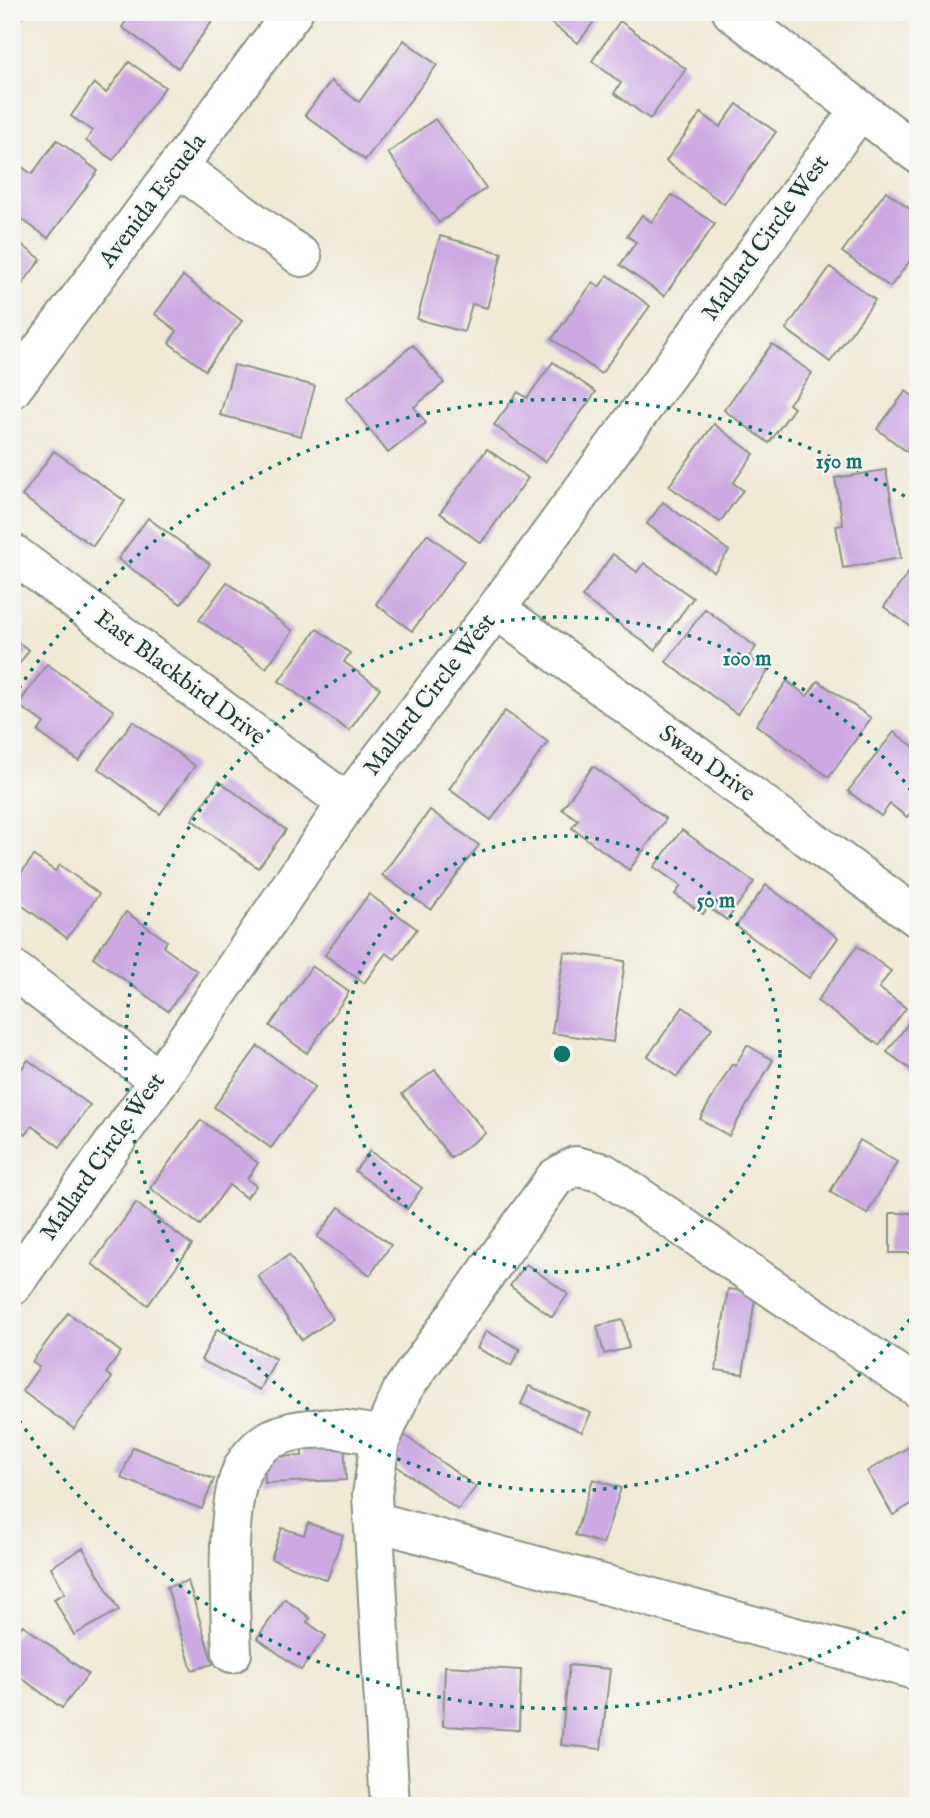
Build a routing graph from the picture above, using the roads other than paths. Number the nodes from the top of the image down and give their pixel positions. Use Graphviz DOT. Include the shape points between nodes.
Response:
graph roads {
  1 [pos="293,12"];
  2 [pos="732,12"];
  3 [pos="859,111"];
  4 [pos="918,155"];
  5 [pos="178,167"];
  6 [pos="302,257"];
  7 [pos="12,389"];
  8 [pos="12,553"];
  9 [pos="496,610"];
  10 [pos="347,803"];
  11 [pos="918,918"];
  12 [pos="12,969"];
  13 [pos="159,1080"];
  14 [pos="12,1286"];
  15 [pos="918,1388"];
  16 [pos="382,1436"];
  17 [pos="374,1521"];
  18 [pos="232,1653"];
  19 [pos="918,1671"];
  20 [pos="390,1806"];
  1 -- 5 [label="street, Avenida Escuela"];
  2 -- 3 [label="street"];
  3 -- 4 [label="street"];
  3 -- 9 [label="street, Mallard Circle West"];
  5 -- 6 [label="street"];
  5 -- 7 [label="street, Avenida Escuela"];
  8 -- 10 [label="street, East Blackbird Drive"];
  9 -- 10 [label="street, Mallard Circle West"];
  9 -- 11 [label="street, Swan Drive"];
  10 -- 13 [label="street, Mallard Circle West"];
  12 -- 13 [label="street"];
  13 -- 14 [label="street, Mallard Circle West"];
  15 -- 16 [label="street" via="604,1173 575,1166 555,1178 411,1378"];
  16 -- 17 [label="street" via="372,1495"];
  16 -- 18 [label="street" via="334,1427 309,1429 268,1440 252,1455 240,1474 233,1507"];
  17 -- 19 [label="street"];
  17 -- 20 [label="street"];
}
